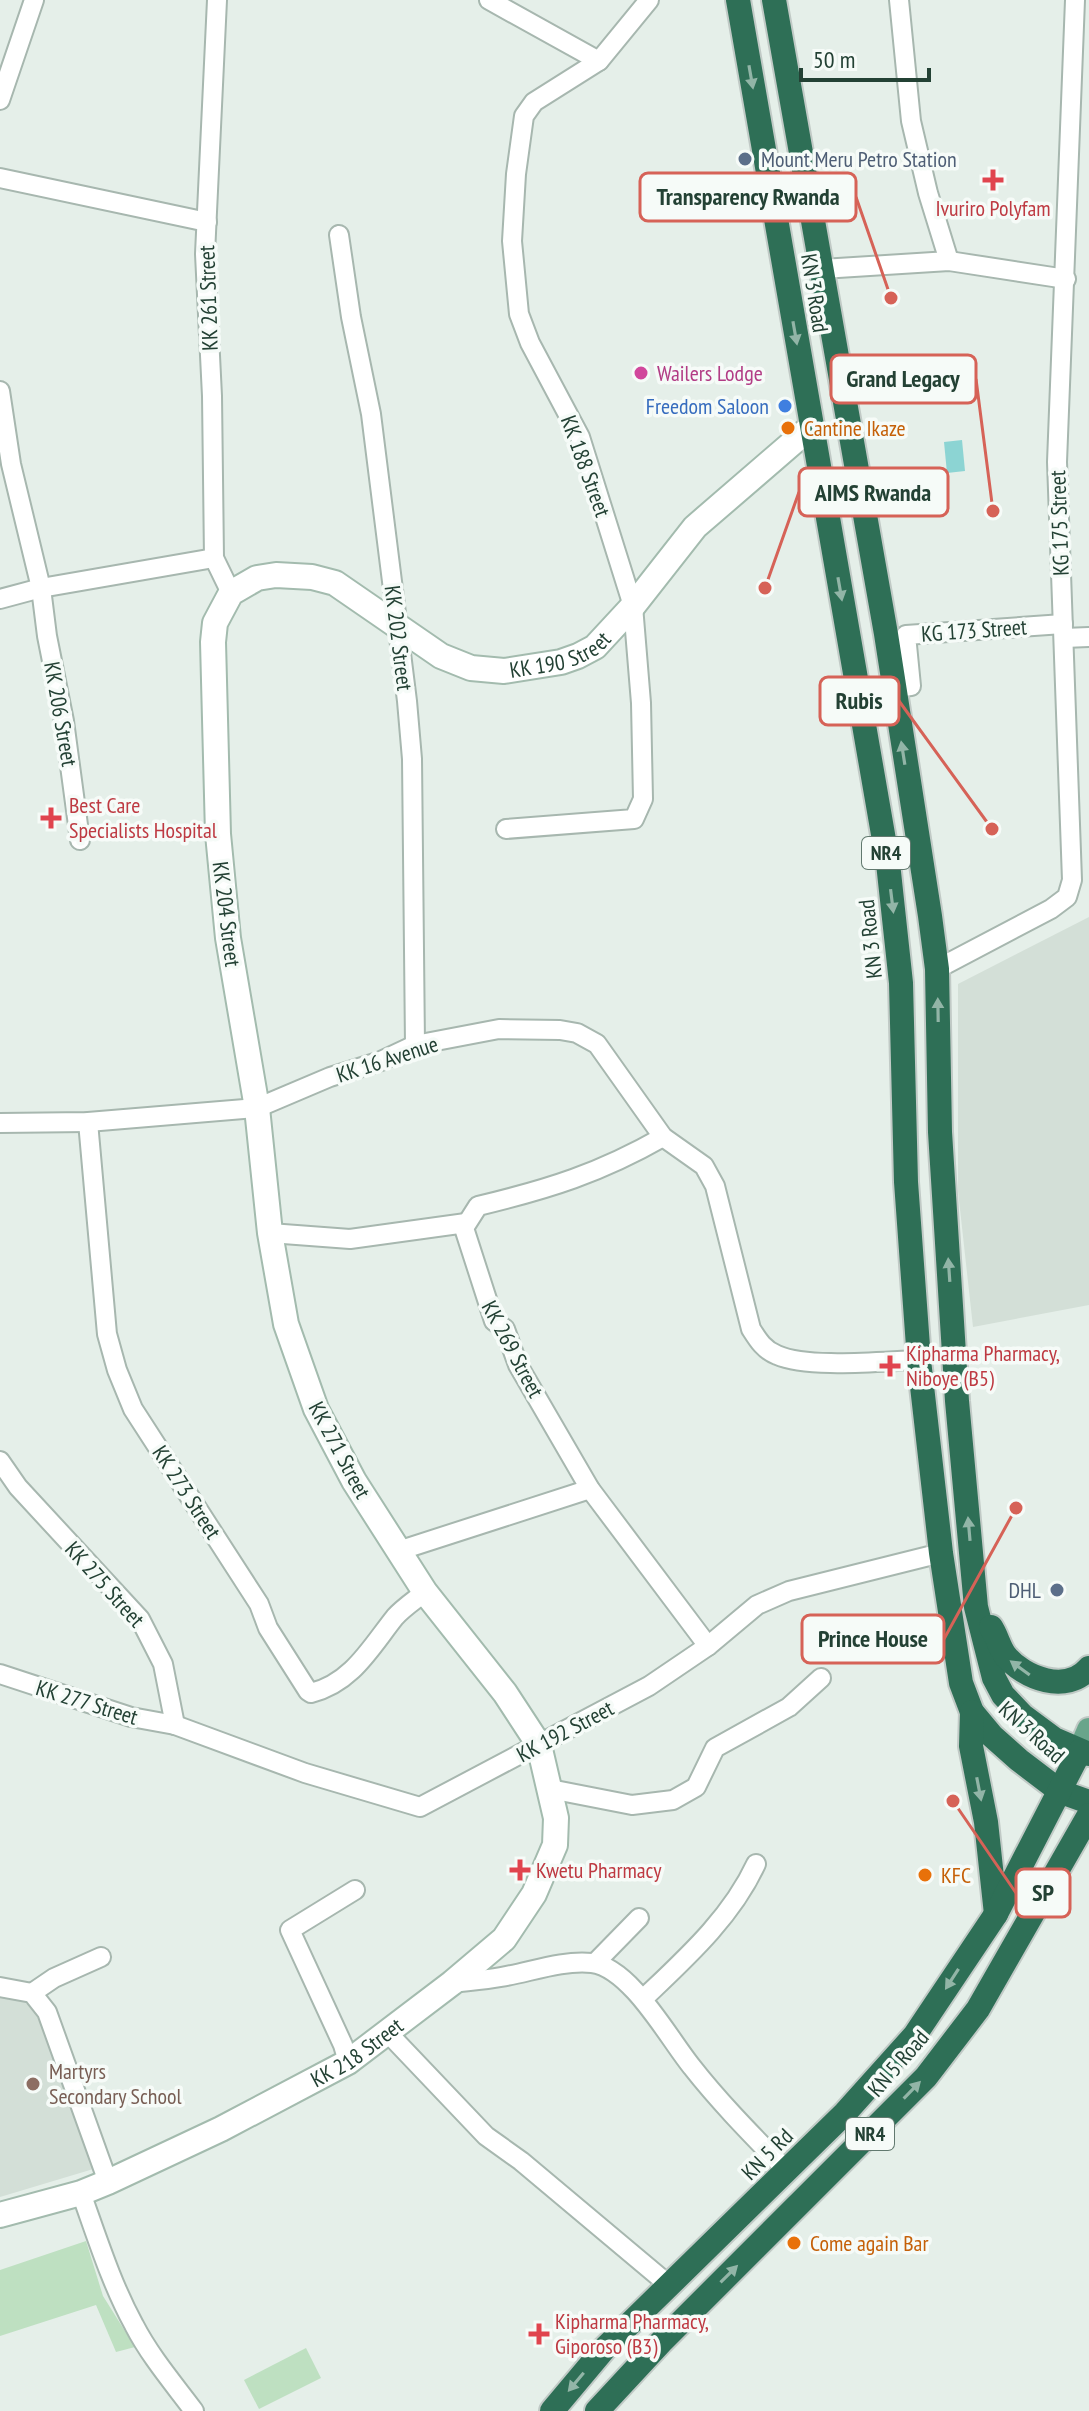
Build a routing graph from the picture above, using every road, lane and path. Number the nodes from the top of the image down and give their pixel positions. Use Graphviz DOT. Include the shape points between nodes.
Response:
graph roads {
  1 [pos="34,0"];
  2 [pos="217,0"];
  3 [pos="489,0"];
  4 [pos="649,0"];
  5 [pos="738,0"];
  6 [pos="774,0"];
  7 [pos="899,0"];
  8 [pos="1075,0"];
  9 [pos="519,9"];
  10 [pos="599,61"];
  11 [pos="0,100"];
  12 [pos="0,178"];
  13 [pos="207,222"];
  14 [pos="339,235"];
  15 [pos="949,261"];
  16 [pos="822,269"];
  17 [pos="1066,279"];
  18 [pos="0,391"];
  19 [pos="812,426"];
  20 [pos="214,558"];
  21 [pos="41,588"];
  22 [pos="237,589"];
  23 [pos="0,599"];
  24 [pos="633,606"];
  25 [pos="397,624"];
  26 [pos="1064,631"];
  27 [pos="1089,637"];
  28 [pos="894,688"];
  29 [pos="506,829"];
  30 [pos="80,840"];
  31 [pos="937,969"];
  32 [pos="900,974"];
  33 [pos="415,1045"];
  34 [pos="257,1108"];
  35 [pos="88,1122"];
  36 [pos="0,1123"];
  37 [pos="663,1137"];
  38 [pos="466,1223"];
  39 [pos="270,1233"];
  40 [pos="919,1360"];
  41 [pos="0,1461"];
  42 [pos="590,1489"];
  43 [pos="398,1551"];
  44 [pos="941,1553"];
  45 [pos="425,1592"];
  46 [pos="976,1607"];
  47 [pos="708,1646"];
  48 [pos="1089,1668"];
  49 [pos="0,1674"];
  50 [pos="821,1678"];
  51 [pos="972,1712"];
  52 [pos="175,1725"];
  53 [pos="539,1745"];
  54 [pos="1086,1745"];
  55 [pos="550,1789"];
  56 [pos="1061,1792"];
  57 [pos="1089,1802"];
  58 [pos="1089,1815"];
  59 [pos="756,1864"];
  60 [pos="355,1890"];
  61 [pos="996,1914"];
  62 [pos="639,1918"];
  63 [pos="101,1957"];
  64 [pos="595,1963"];
  65 [pos="452,1983"];
  66 [pos="0,1987"];
  67 [pos="32,1993"];
  68 [pos="643,1999"];
  69 [pos="387,2032"];
  70 [pos="348,2062"];
  71 [pos="787,2171"];
  72 [pos="108,2182"];
  73 [pos="81,2193"];
  74 [pos="0,2215"];
  75 [pos="670,2286"];
  76 [pos="194,2411"];
  77 [pos="552,2411"];
  78 [pos="597,2411"];
  1 -- 11 [label="street"];
  2 -- 13 [label="street, KK 261 Street"];
  3 -- 9 [label="street"];
  4 -- 10 [label="street, KK 188 Street"];
  5 -- 19 [label="highway, KN 3 Road / NR4, one-way"];
  6 -- 16 [label="highway, KN 3 Road / NR4"];
  7 -- 15 [label="street" via="911,121"];
  8 -- 17 [label="street, KG 175 Street"];
  9 -- 10 [label="street"];
  10 -- 24 [label="street, KK 188 Street" via="534,102 524,116 512,241 519,314 580,437"];
  12 -- 13 [label="street"];
  13 -- 20 [label="street, KK 261 Street"];
  14 -- 25 [label="street, KK 202 Street" via="371,414"];
  15 -- 16 [label="street"];
  15 -- 17 [label="street"];
  16 -- 28 [label="highway, KN 3 Road / NR4"];
  17 -- 26 [label="street, KG 175 Street" via="1057,462"];
  18 -- 21 [label="street, KK 206 Street" via="11,464"];
  19 -- 24 [label="street, KK 190 Street" via="695,527"];
  19 -- 32 [label="highway, KN 3 Road / NR4, one-way" via="869,743"];
  20 -- 21 [label="street"];
  20 -- 22 [label="street, KK 261 Street"];
  21 -- 23 [label="street"];
  21 -- 30 [label="street, KK 206 Street"];
  22 -- 25 [label="street, KK 190 Street" via="257,578 312,577 335,583"];
  22 -- 34 [label="street, KK 204 Street" via="215,623 213,642 218,834 228,938"];
  24 -- 25 [label="street, KK 190 Street" via="586,652 561,662 504,671 471,668 441,656"];
  24 -- 29 [label="street, KK 188 Street" via="641,703 640,809 634,819"];
  25 -- 33 [label="street, KK 202 Street" via="412,759"];
  26 -- 27 [label="street, KG 173 Street"];
  26 -- 28 [label="street, KG 173 Street" via="906,635 911,686"];
  26 -- 31 [label="street, KG 175 Street" via="1072,880 1067,897"];
  31 -- 28 [label="highway, KN 3 Road / NR4, one-way"];
  31 -- 32 [label="highway"];
  46 -- 31 [label="highway, KN 3 Road / NR4, one-way" via="940,1132"];
  32 -- 40 [label="highway, KN 3 Road / NR4" via="906,1182"];
  33 -- 34 [label="street, KK 16 Avenue"];
  33 -- 37 [label="street, KK 16 Avenue" via="499,1029 577,1033 597,1044"];
  34 -- 35 [label="street, KK 16 Avenue"];
  34 -- 39 [label="street, KK 271 Street"];
  35 -- 36 [label="street, KK 16 Avenue"];
  35 -- 45 [label="street, KK 273 Street" via="107,1334 117,1370 133,1409 259,1604 308,1691 327,1689 345,1676 397,1615"];
  37 -- 38 [label="street" via="593,1173 478,1206"];
  37 -- 40 [label="street, KK 16 Avenue" via="704,1166 715,1186 751,1329 762,1346 778,1356 822,1363"];
  38 -- 39 [label="street" via="350,1239"];
  38 -- 42 [label="street, KK 269 Street" via="494,1321 505,1329 518,1365"];
  39 -- 43 [label="street, KK 271 Street" via="286,1324 316,1409"];
  40 -- 44 [label="highway, KN 3 Road / NR4"];
  41 -- 52 [label="street, KK 275 Street" via="140,1619 163,1664"];
  42 -- 43 [label="street"];
  42 -- 47 [label="street, KK 269 Street"];
  43 -- 45 [label="street, KK 271 Street"];
  44 -- 47 [label="street, KK 192 Street" via="789,1591 757,1605"];
  44 -- 51 [label="highway, KN 3 Road / NR4" via="961,1683"];
  45 -- 53 [label="street, KK 271 Street"];
  48 -- 46 [label="highway, one-way" via="1064,1681 1041,1680 1020,1671"];
  46 -- 54 [label="highway, KN 3 Road / NR4" via="1003,1695 1054,1739"];
  47 -- 53 [label="street, KK 192 Street" via="649,1686"];
  49 -- 52 [label="street, KK 277 Street" via="131,1717"];
  50 -- 55 [label="street" via="789,1707 715,1748 696,1787 673,1800 632,1805"];
  51 -- 56 [label="highway, KN 3 Road / NR4" via="992,1736"];
  51 -- 61 [label="highway, one-way" via="971,1746"];
  52 -- 53 [label="street, KK 192 Street" via="305,1773 420,1807"];
  53 -- 55 [label="street, KK 218 Street"];
  54 -- 56 [label="highway, NR4"];
  55 -- 65 [label="street, KK 218 Street" via="555,1845 534,1894 504,1939"];
  56 -- 57 [label="highway, NR4"];
  56 -- 61 [label="highway, NR4"];
  78 -- 58 [label="highway, KN 5 Road / NR4, one-way" via="926,2077 978,2009"];
  59 -- 68 [label="street" via="707,1936"];
  60 -- 70 [label="street" via="290,1930"];
  61 -- 71 [label="highway, KN 5 Rd / NR4, one-way" via="915,2035"];
  62 -- 64 [label="street"];
  63 -- 67 [label="street"];
  64 -- 65 [label="street"];
  64 -- 68 [label="street"];
  65 -- 69 [label="street, KK 218 Street"];
  66 -- 67 [label="street"];
  67 -- 72 [label="street" via="47,2012"];
  68 -- 71 [label="street" via="691,2067"];
  69 -- 70 [label="street, KK 218 Street"];
  69 -- 75 [label="street" via="486,2136"];
  70 -- 72 [label="street, KK 218 Street"];
  71 -- 75 [label="highway, KN 5 Rd / NR4"];
  72 -- 73 [label="street, KK 218 Street"];
  73 -- 74 [label="street, KK 218 Street"];
  73 -- 76 [label="street" via="135,2327"];
  75 -- 77 [label="highway, KN 5 Rd / NR4, one-way" via="604,2349"];
}
